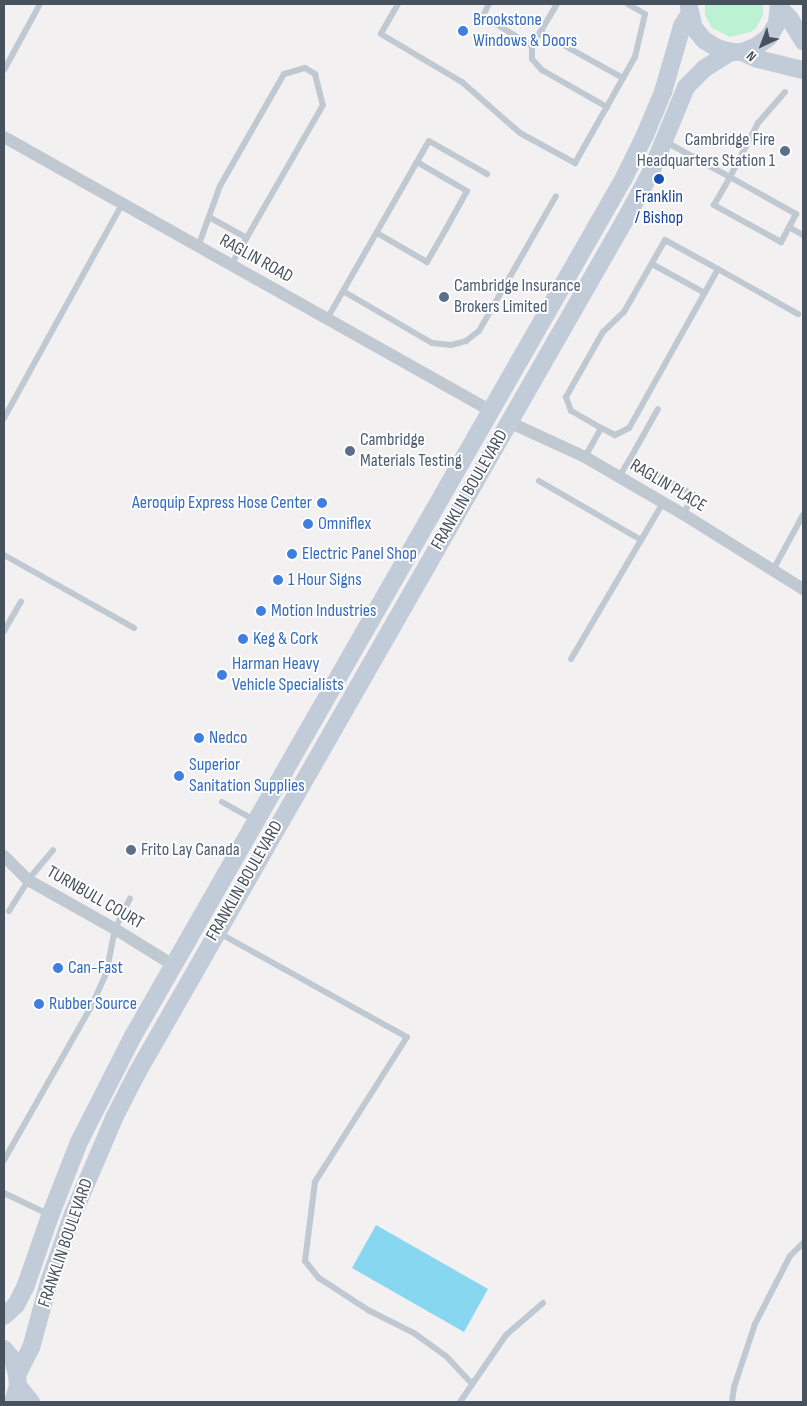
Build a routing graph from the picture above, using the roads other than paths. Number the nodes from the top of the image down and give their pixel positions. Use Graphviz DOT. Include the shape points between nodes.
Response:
graph roads {
  1 [pos="40,4"];
  2 [pos="398,4"];
  3 [pos="490,4"];
  4 [pos="557,4"];
  5 [pos="628,4"];
  6 [pos="689,6"];
  7 [pos="779,6"];
  8 [pos="540,32"];
  9 [pos="803,41"];
  10 [pos="532,46"];
  11 [pos="737,52"];
  12 [pos="4,70"];
  13 [pos="803,70"];
  14 [pos="623,78"];
  15 [pos="785,92"];
  16 [pos="607,107"];
  17 [pos="4,137"];
  18 [pos="664,142"];
  19 [pos="417,162"];
  20 [pos="488,174"];
  21 [pos="730,177"];
  22 [pos="556,196"];
  23 [pos="122,204"];
  24 [pos="209,216"];
  25 [pos="789,227"];
  26 [pos="377,233"];
  27 [pos="803,235"];
  28 [pos="247,238"];
  29 [pos="198,246"];
  30 [pos="652,264"];
  31 [pos="231,265"];
  32 [pos="718,269"];
  33 [pos="343,291"];
  34 [pos="705,293"];
  35 [pos="798,314"];
  36 [pos="327,319"];
  37 [pos="658,409"];
  38 [pos="491,411"];
  39 [pos="4,418"];
  40 [pos="509,422"];
  41 [pos="601,428"];
  42 [pos="585,457"];
  43 [pos="630,458"];
  44 [pos="619,477"];
  45 [pos="539,480"];
  46 [pos="663,503"];
  47 [pos="683,514"];
  48 [pos="803,515"];
  49 [pos="641,540"];
  50 [pos="4,554"];
  51 [pos="773,570"];
  52 [pos="803,589"];
  53 [pos="21,601"];
  54 [pos="134,628"];
  55 [pos="4,631"];
  56 [pos="572,659"];
  57 [pos="222,802"];
  58 [pos="256,820"];
  59 [pos="53,850"];
  60 [pos="4,856"];
  61 [pos="28,880"];
  62 [pos="130,898"];
  63 [pos="8,911"];
  64 [pos="115,928"];
  65 [pos="216,932"];
  66 [pos="173,965"];
  67 [pos="4,1160"];
  68 [pos="4,1194"];
  69 [pos="50,1216"];
  70 [pos="803,1243"];
  71 [pos="543,1303"];
  72 [pos="4,1316"];
  73 [pos="4,1349"];
  74 [pos="472,1384"];
  75 [pos="16,1388"];
  76 [pos="31,1402"];
  77 [pos="460,1402"];
  78 [pos="732,1402"];
  1 -- 12 [label="lane"];
  2 -- 16 [label="lane" via="381,34 462,82 520,133 575,163"];
  3 -- 10 [label="lane" via="483,16"];
  4 -- 8 [label="lane"];
  5 -- 14 [label="lane" via="645,14 645,21 635,57"];
  6 -- 11 [label="main road" via="694,28 704,40 717,48"];
  6 -- 38 [label="main road, FRANKLIN BOULEVARD" via="663,92 624,178"];
  7 -- 9 [label="main road"];
  7 -- 11 [label="main road, FRANKLIN BOULEVARD" via="777,23 769,37 757,46"];
  8 -- 10 [label="lane"];
  8 -- 14 [label="lane"];
  10 -- 16 [label="lane" via="532,59 542,70"];
  11 -- 13 [label="main road"];
  11 -- 18 [label="main road, FRANKLIN BOULEVARD" via="705,68 691,82"];
  14 -- 16 [label="lane"];
  15 -- 21 [label="lane" via="758,123"];
  17 -- 23 [label="street, RAGLIN ROAD"];
  18 -- 21 [label="lane"];
  18 -- 40 [label="main road, FRANKLIN BOULEVARD" via="629,212"];
  19 -- 20 [label="lane" via="430,141"];
  19 -- 26 [label="lane"];
  19 -- 26 [label="lane" via="467,191 427,262"];
  21 -- 25 [label="lane" via="796,214"];
  21 -- 25 [label="lane" via="714,205 781,242"];
  22 -- 33 [label="lane" via="479,331 466,341 451,345 432,343"];
  23 -- 29 [label="street, RAGLIN ROAD"];
  23 -- 39 [label="lane"];
  24 -- 28 [label="lane"];
  24 -- 28 [label="lane" via="220,186 284,74 304,68 314,74 323,105"];
  24 -- 29 [label="lane"];
  25 -- 27 [label="lane"];
  26 -- 33 [label="lane"];
  28 -- 31 [label="lane"];
  29 -- 31 [label="street, RAGLIN ROAD"];
  30 -- 32 [label="lane" via="665,240"];
  30 -- 34 [label="lane"];
  30 -- 41 [label="lane" via="624,312 603,332 566,397 571,411"];
  31 -- 36 [label="street, RAGLIN ROAD"];
  32 -- 34 [label="lane"];
  32 -- 35 [label="lane"];
  33 -- 36 [label="lane"];
  34 -- 41 [label="lane" via="629,428 615,435"];
  36 -- 38 [label="street, RAGLIN ROAD"];
  37 -- 43 [label="lane"];
  38 -- 58 [label="main road, FRANKLIN BOULEVARD"];
  40 -- 42 [label="street, RAGLIN PLACE"];
  40 -- 65 [label="main road, FRANKLIN BOULEVARD"];
  41 -- 42 [label="lane"];
  42 -- 44 [label="street, RAGLIN PLACE"];
  43 -- 44 [label="lane"];
  43 -- 47 [label="lane" via="694,495"];
  44 -- 46 [label="street, RAGLIN PLACE"];
  45 -- 49 [label="lane"];
  46 -- 47 [label="street, RAGLIN PLACE"];
  46 -- 49 [label="lane"];
  47 -- 51 [label="street, RAGLIN PLACE"];
  48 -- 51 [label="lane"];
  49 -- 56 [label="lane"];
  50 -- 54 [label="lane"];
  51 -- 52 [label="street, RAGLIN PLACE"];
  53 -- 55 [label="lane"];
  57 -- 58 [label="lane"];
  58 -- 66 [label="main road, FRANKLIN BOULEVARD"];
  59 -- 61 [label="lane"];
  60 -- 61 [label="street, TURNBULL COURT"];
  61 -- 63 [label="lane"];
  61 -- 64 [label="street, TURNBULL COURT"];
  62 -- 64 [label="lane"];
  64 -- 66 [label="street, TURNBULL COURT"];
  64 -- 67 [label="lane" via="106,974 92,1005"];
  65 -- 74 [label="lane" via="407,1037 315,1182 305,1262 318,1278 368,1310 414,1333 446,1356"];
  65 -- 75 [label="main road, FRANKLIN BOULEVARD" via="115,1116 73,1214"];
  66 -- 69 [label="main road, FRANKLIN BOULEVARD" via="105,1087"];
  68 -- 69 [label="lane"];
  69 -- 72 [label="main road, FRANKLIN BOULEVARD" via="21,1297"];
  70 -- 78 [label="lane" via="790,1256 755,1324"];
  71 -- 74 [label="lane" via="506,1335"];
  73 -- 75 [label="main road" via="13,1360"];
  74 -- 77 [label="lane"];
  75 -- 76 [label="main road"];
}
